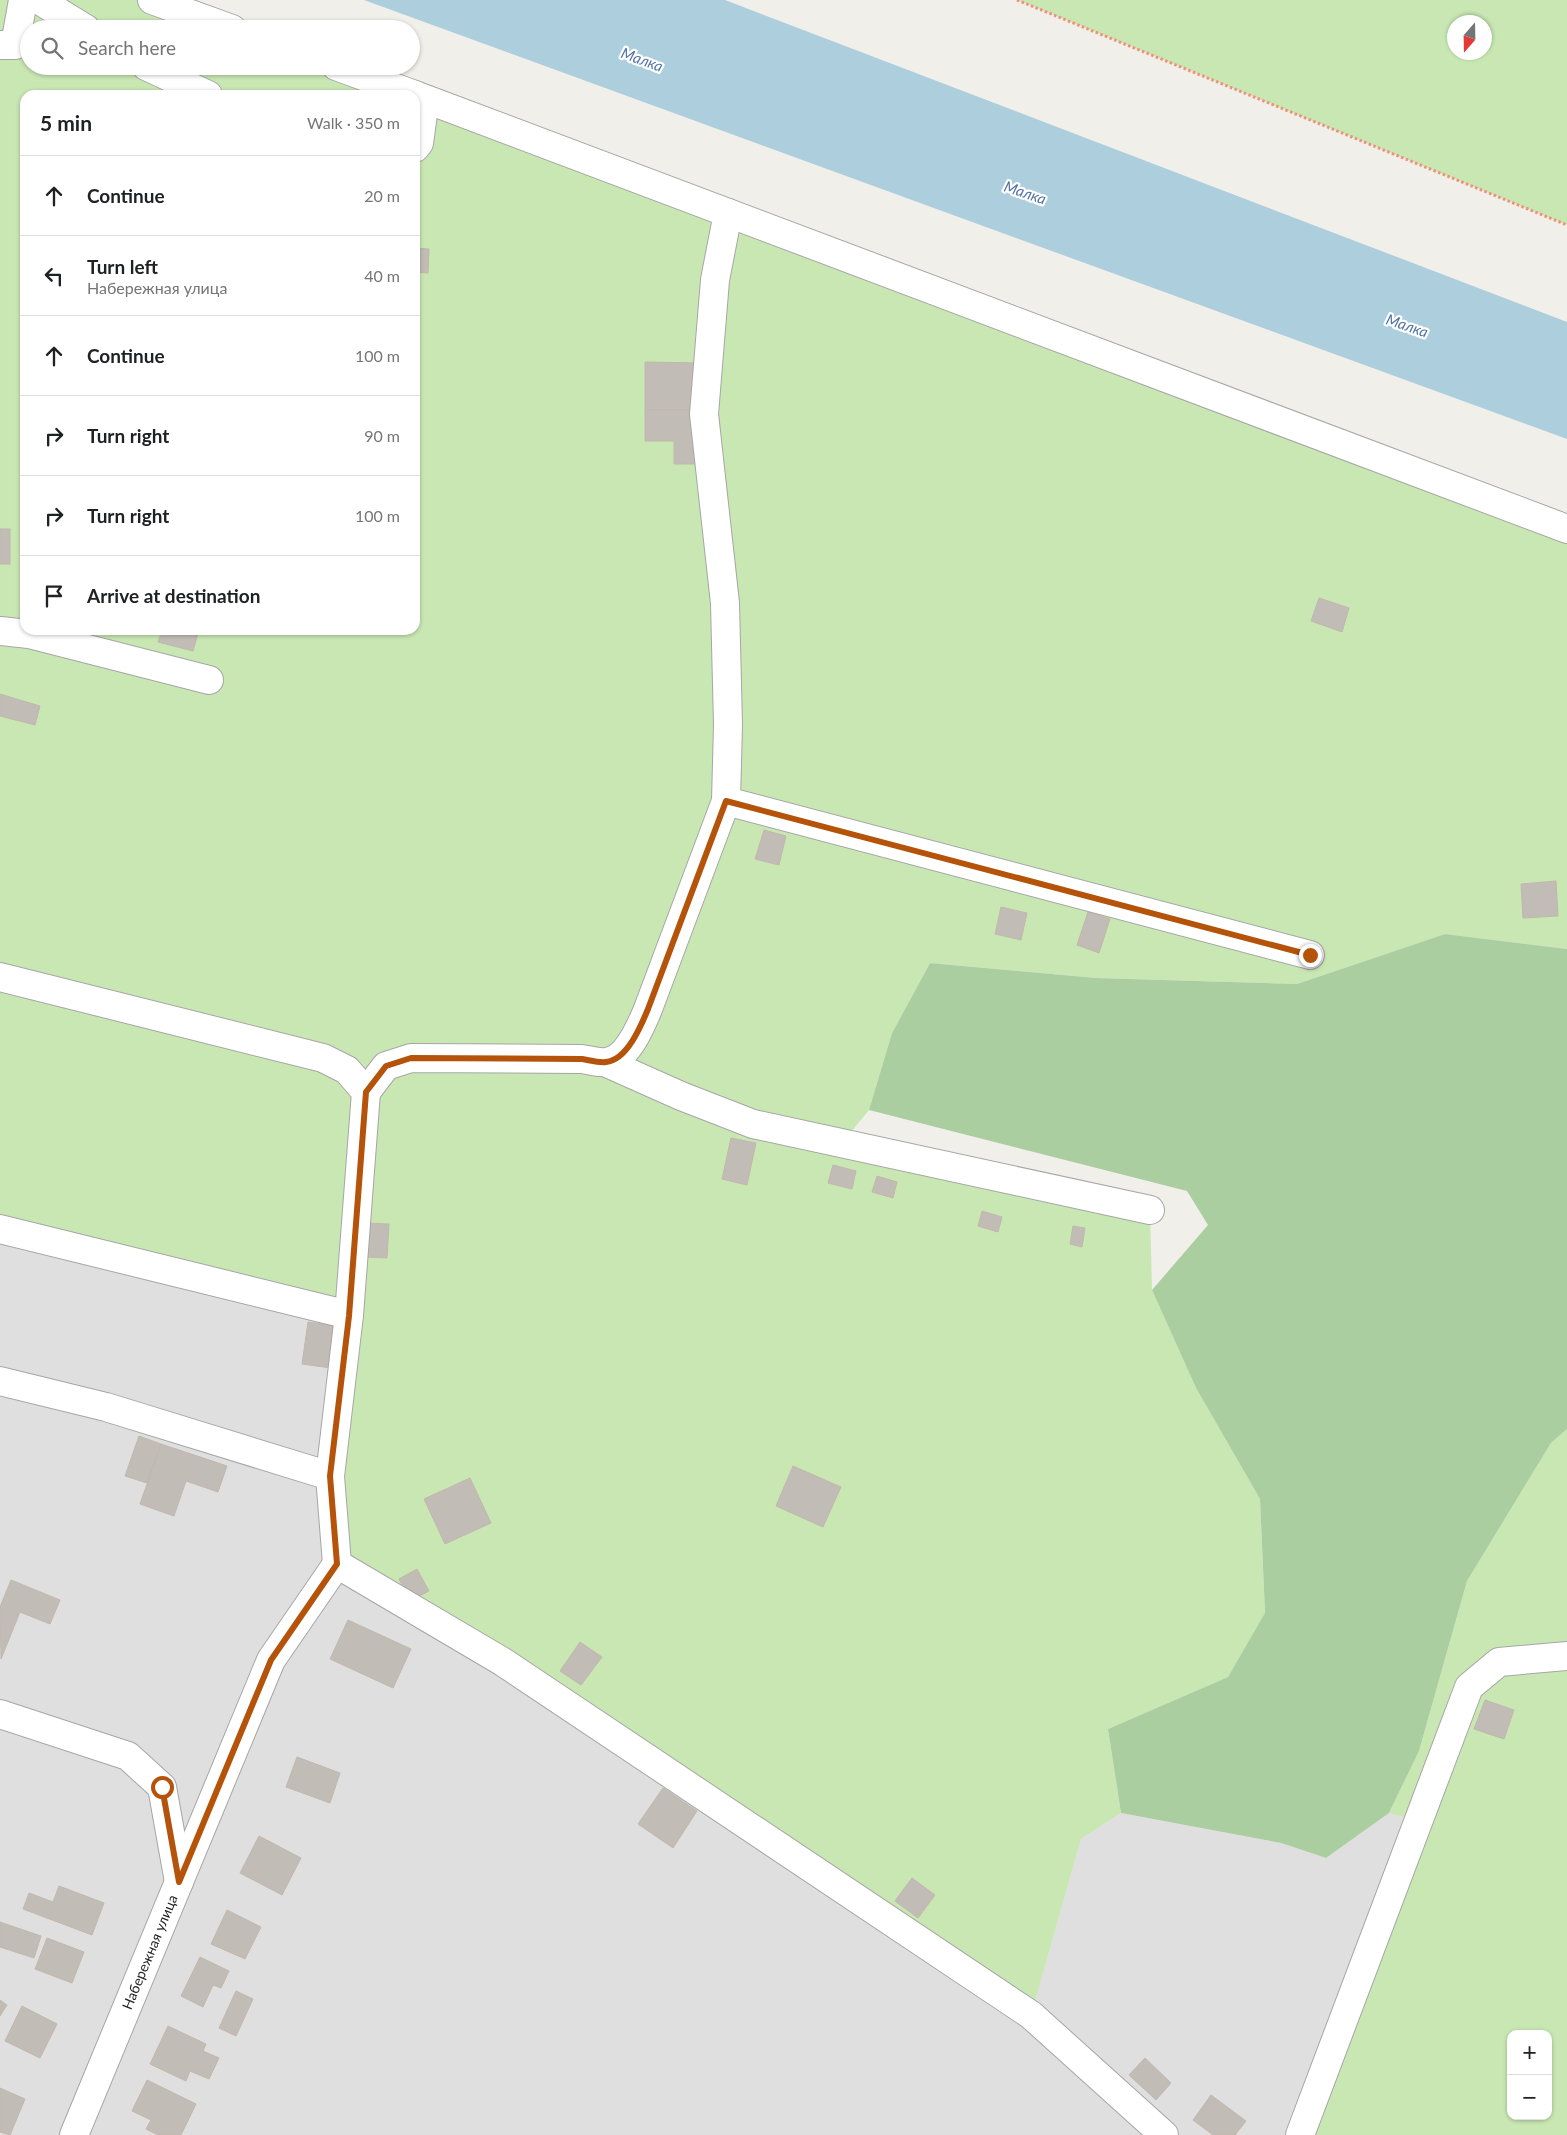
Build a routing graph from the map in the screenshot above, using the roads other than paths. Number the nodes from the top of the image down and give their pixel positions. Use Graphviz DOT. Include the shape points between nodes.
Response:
graph roads {
  1 [pos="23,0"];
  2 [pos="39,0"];
  3 [pos="152,0"];
  4 [pos="71,20"];
  5 [pos="207,20"];
  6 [pos="0,44"];
  7 [pos="165,75"];
  8 [pos="361,75"];
  9 [pos="197,90"];
  10 [pos="402,90"];
  11 [pos="420,97"];
  12 [pos="728,213"];
  13 [pos="1567,529"];
  14 [pos="0,631"];
  15 [pos="20,633"];
  16 [pos="33,635"];
  17 [pos="209,680"];
  18 [pos="726,801"];
  19 [pos="1310,955"];
  20 [pos="0,978"];
  21 [pos="606,1063"];
  22 [pos="366,1092"];
  23 [pos="1150,1210"];
  24 [pos="0,1229"];
  25 [pos="349,1316"];
  26 [pos="0,1381"];
  27 [pos="330,1476"];
  28 [pos="337,1564"];
  29 [pos="1567,1656"];
  30 [pos="0,1714"];
  31 [pos="179,1882"];
  32 [pos="74,2135"];
  33 [pos="1164,2135"];
  34 [pos="1300,2135"];
  1 -- 6 [label="street" via="15,45"];
  2 -- 4 [label="street"];
  3 -- 5 [label="street"];
  7 -- 9 [label="street"];
  8 -- 10 [label="street"];
  11 -- 12 [label="street"];
  12 -- 13 [label="street"];
  12 -- 18 [label="street" via="715,280 704,414 725,604"];
  14 -- 15 [label="street"];
  16 -- 17 [label="street"];
  18 -- 19 [label="street"];
  18 -- 21 [label="street" via="637,1035 625,1052"];
  20 -- 22 [label="street" via="323,1058 347,1070"];
  21 -- 22 [label="street" via="582,1059 411,1058 386,1066"];
  21 -- 23 [label="street" via="753,1124"];
  22 -- 25 [label="street"];
  24 -- 25 [label="street"];
  25 -- 27 [label="street"];
  26 -- 27 [label="street" via="106,1407"];
  27 -- 28 [label="street"];
  28 -- 31 [label="street, Набережная улица" via="271,1660"];
  28 -- 33 [label="street" via="502,1662 1031,2015"];
  29 -- 34 [label="street" via="1499,1662 1470,1687"];
  30 -- 31 [label="street" via="128,1756 162,1787"];
  31 -- 32 [label="street, Набережная улица"];
}
